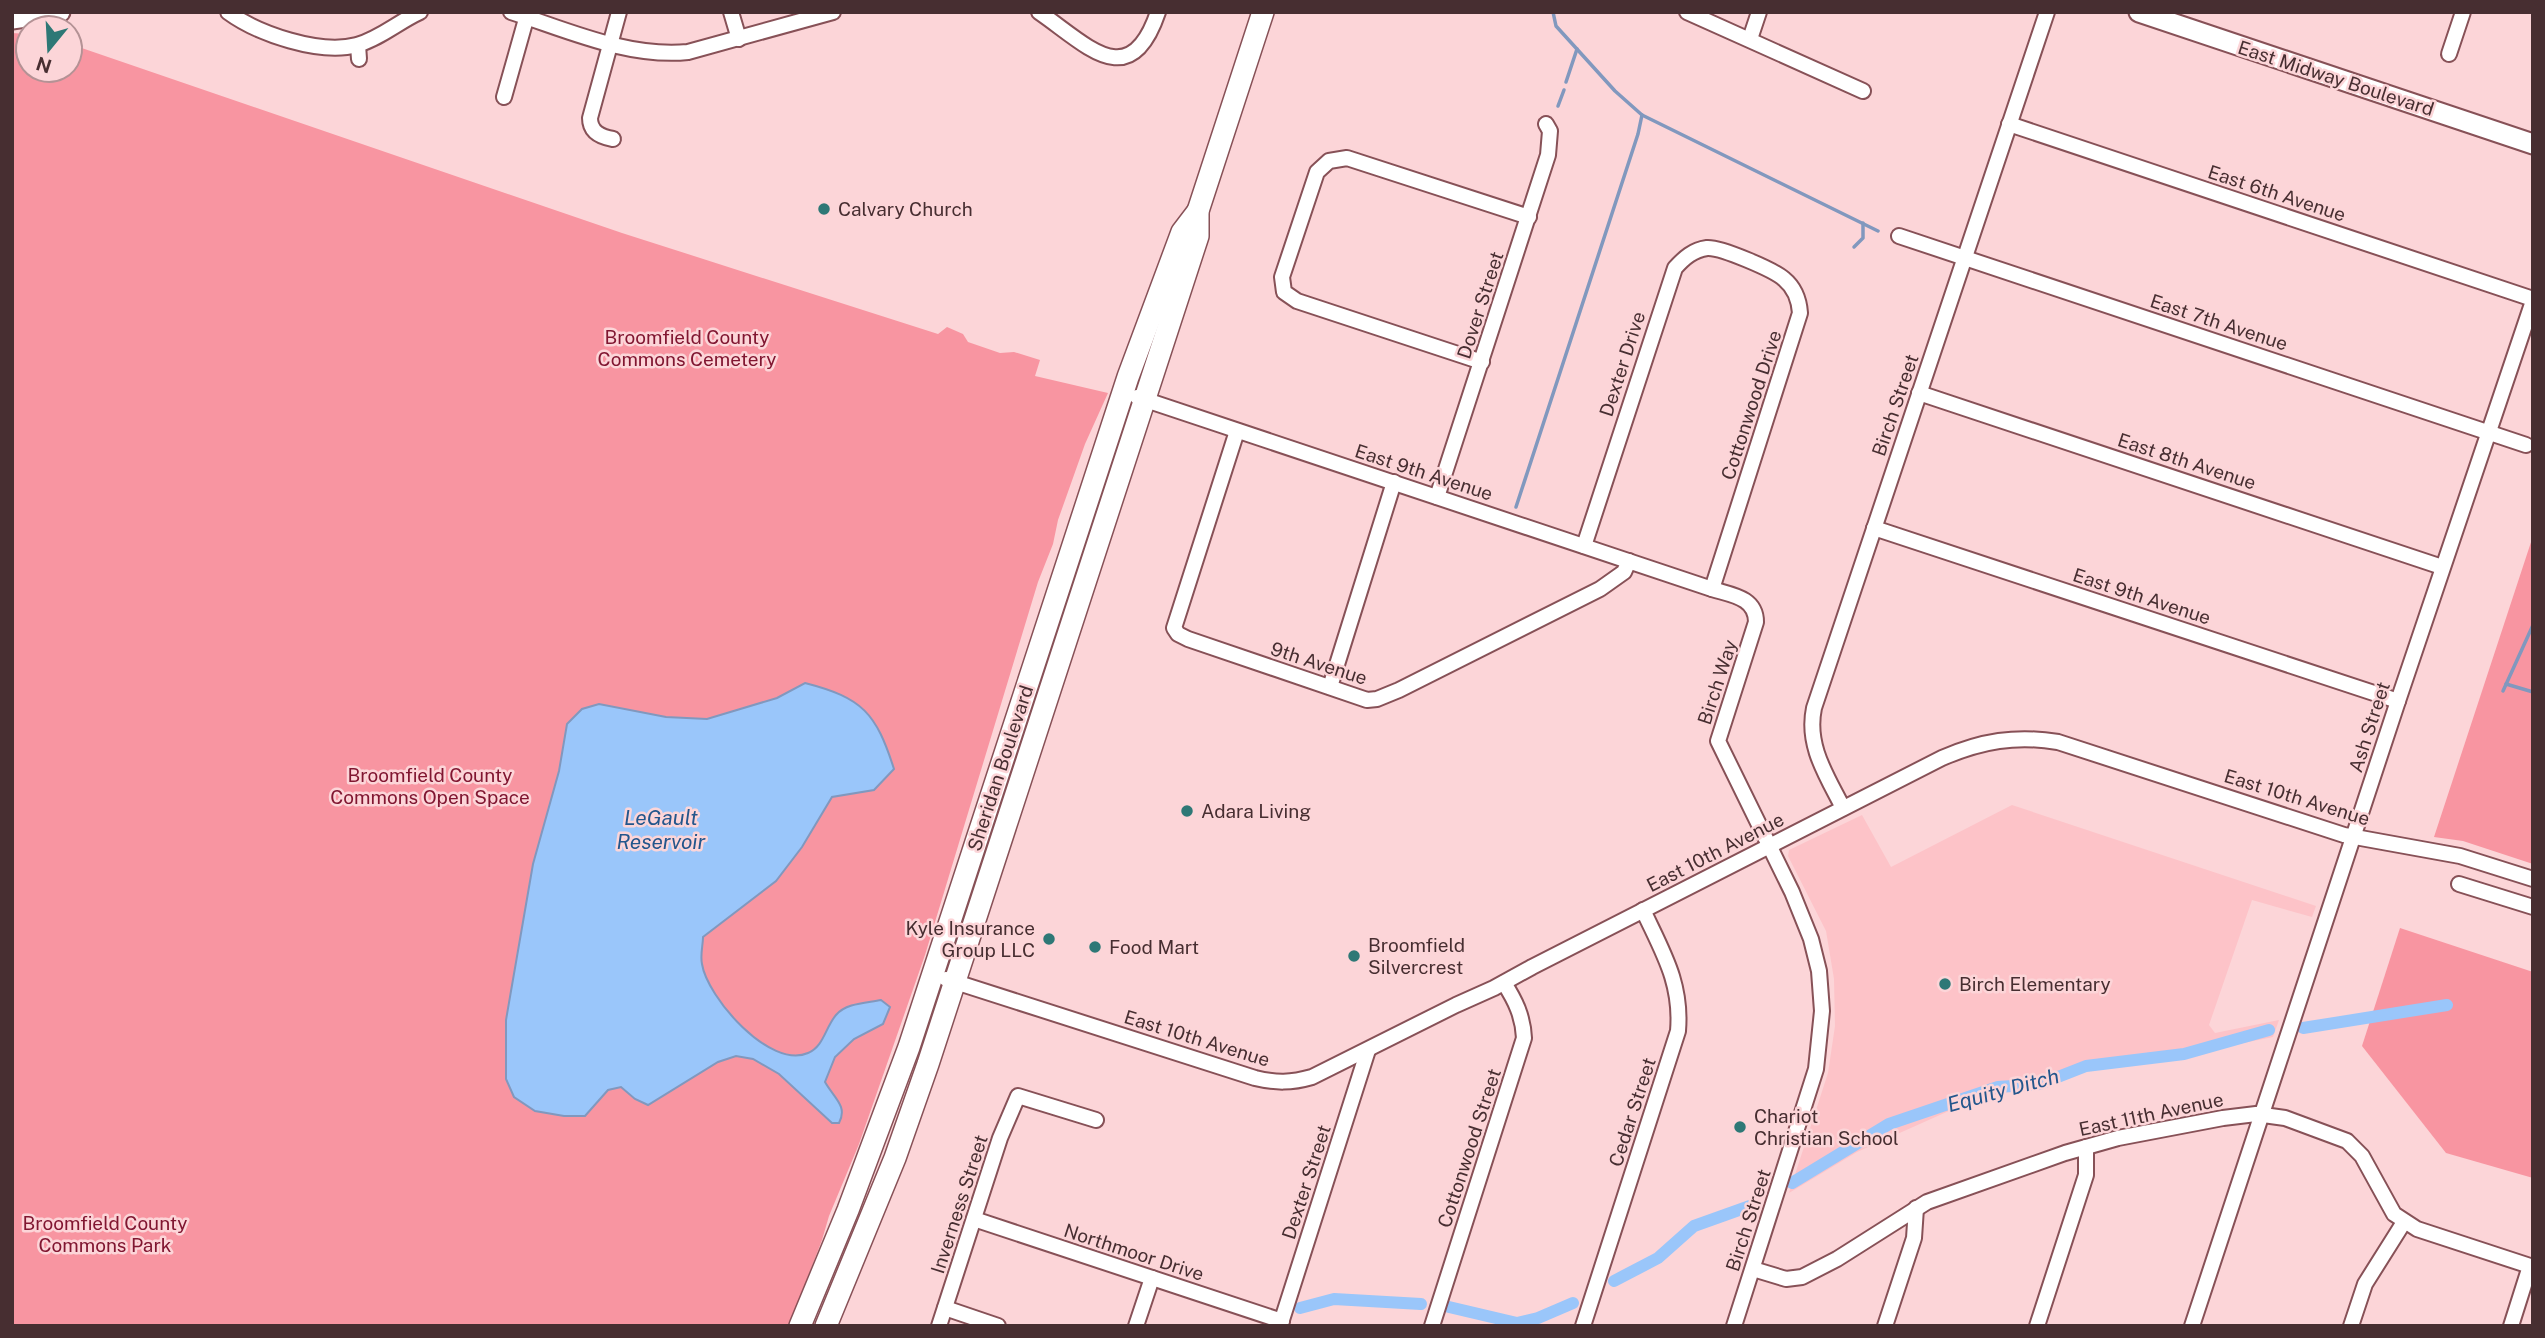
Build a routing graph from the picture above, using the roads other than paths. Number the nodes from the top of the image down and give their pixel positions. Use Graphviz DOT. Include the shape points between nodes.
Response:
graph roads {
  1 [pos="60,12"];
  2 [pos="228,12"];
  3 [pos="420,12"];
  4 [pos="511,12"];
  5 [pos="620,12"];
  6 [pos="731,12"];
  7 [pos="833,12"];
  8 [pos="1039,12"];
  9 [pos="1158,12"];
  10 [pos="1263,12"];
  11 [pos="1687,12"];
  12 [pos="1759,12"];
  13 [pos="2047,12"];
  14 [pos="2139,12"];
  15 [pos="2180,12"];
  16 [pos="2463,12"];
  17 [pos="527,15"];
  18 [pos="12,19"];
  19 [pos="738,39"];
  20 [pos="1750,39"];
  21 [pos="612,44"];
  22 [pos="2449,54"];
  23 [pos="1131,56"];
  24 [pos="1136,71"];
  25 [pos="1863,91"];
  26 [pos="504,97"];
  27 [pos="1546,124"];
  28 [pos="2010,124"];
  29 [pos="2533,129"];
  30 [pos="613,139"];
  31 [pos="2533,144"];
  32 [pos="1198,211"];
  33 [pos="1529,217"];
  34 [pos="1899,236"];
  35 [pos="1744,259"];
  36 [pos="1965,259"];
  37 [pos="2533,300"];
  38 [pos="1482,362"];
  39 [pos="1123,393"];
  40 [pos="1919,393"];
  41 [pos="1146,400"];
  42 [pos="1237,431"];
  43 [pos="2489,432"];
  44 [pos="2526,445"];
  45 [pos="1394,482"];
  46 [pos="1437,497"];
  47 [pos="1874,527"];
  48 [pos="1584,546"];
  49 [pos="1629,561"];
  50 [pos="2442,567"];
  51 [pos="1712,589"];
  52 [pos="1330,687"];
  53 [pos="2398,701"];
  54 [pos="1843,808"];
  55 [pos="2353,837"];
  56 [pos="1769,845"];
  57 [pos="2533,879"];
  58 [pos="2459,884"];
  59 [pos="2533,907"];
  60 [pos="1643,911"];
  61 [pos="933,975"];
  62 [pos="956,982"];
  63 [pos="1504,982"];
  64 [pos="1368,1050"];
  65 [pos="2261,1114"];
  66 [pos="1096,1120"];
  67 [pos="2087,1147"];
  68 [pos="1916,1208"];
  69 [pos="974,1219"];
  70 [pos="2404,1222"];
  71 [pos="2532,1266"];
  72 [pos="1753,1269"];
  73 [pos="1152,1278"];
  74 [pos="945,1308"];
  75 [pos="1281,1323"];
  76 [pos="800,1326"];
  77 [pos="826,1326"];
  78 [pos="939,1326"];
  79 [pos="998,1326"];
  80 [pos="1136,1326"];
  81 [pos="1432,1326"];
  82 [pos="1583,1326"];
  83 [pos="1734,1326"];
  84 [pos="1885,1326"];
  85 [pos="2037,1326"];
  86 [pos="2192,1326"];
  87 [pos="2351,1326"];
  88 [pos="2511,1326"];
  1 -- 18 [label="main road"];
  2 -- 3 [label="street" via="248,25 294,41 358,52"];
  4 -- 17 [label="street"];
  5 -- 21 [label="street"];
  6 -- 19 [label="street"];
  7 -- 19 [label="street"];
  8 -- 23 [label="street" via="1102,54"];
  9 -- 23 [label="street" via="1143,46"];
  10 -- 32 [label="main road, Sheridan Boulevard"];
  11 -- 20 [label="street"];
  12 -- 20 [label="street"];
  13 -- 28 [label="street, Birch Street"];
  14 -- 31 [label="main road, East Midway Boulevard"];
  15 -- 29 [label="main road, East Midway Boulevard"];
  16 -- 22 [label="street"];
  17 -- 21 [label="street"];
  17 -- 26 [label="street"];
  19 -- 21 [label="street" via="677,54"];
  20 -- 25 [label="street"];
  21 -- 30 [label="street" via="590,123 599,135"];
  23 -- 24 [label="street"];
  27 -- 33 [label="street, Dover Street" via="1550,131 1548,155"];
  28 -- 36 [label="street, Birch Street"];
  28 -- 37 [label="street, East 6th Avenue"];
  32 -- 39 [label="main road, Sheridan Boulevard" via="1182,232"];
  32 -- 41 [label="main road, Sheridan Boulevard" via="1198,236"];
  33 -- 38 [label="street, Dover Street"];
  33 -- 38 [label="street" via="1347,158 1337,159 1317,172 1282,277 1283,292 1297,301"];
  34 -- 36 [label="street, East 7th Avenue"];
  35 -- 48 [label="street, Dexter Drive" via="1706,248 1683,258 1675,268"];
  35 -- 51 [label="street, Cottonwood Drive" via="1783,278 1794,290 1800,313"];
  36 -- 40 [label="street, Birch Street"];
  36 -- 43 [label="street, East 7th Avenue"];
  37 -- 43 [label="street, Ash Street"];
  38 -- 46 [label="street, Dover Street"];
  39 -- 41 [label="street, East 9th Avenue"];
  39 -- 61 [label="main road, Sheridan Boulevard"];
  40 -- 47 [label="street, Birch Street"];
  40 -- 50 [label="street, East 8th Avenue"];
  41 -- 42 [label="street, East 9th Avenue"];
  41 -- 62 [label="main road, Sheridan Boulevard"];
  42 -- 45 [label="street, East 9th Avenue"];
  42 -- 52 [label="street, 9th Avenue" via="1174,628 1188,639"];
  43 -- 44 [label="street, East 7th Avenue"];
  43 -- 50 [label="street, Ash Street"];
  45 -- 46 [label="street, East 9th Avenue"];
  45 -- 52 [label="street"];
  46 -- 48 [label="street, East 9th Avenue"];
  47 -- 53 [label="street, East 9th Avenue"];
  47 -- 54 [label="street, Birch Street" via="1812,719 1815,749"];
  48 -- 49 [label="street, East 9th Avenue"];
  49 -- 51 [label="street, East 9th Avenue"];
  49 -- 52 [label="street, 9th Avenue" via="1624,572 1600,589 1399,690 1367,700"];
  50 -- 53 [label="street, Ash Street"];
  51 -- 56 [label="street, Birch Way" via="1751,604 1757,618 1718,741"];
  53 -- 55 [label="street, Ash Street"];
  54 -- 55 [label="street, East 10th Avenue" via="1961,750 2035,738 2080,748"];
  54 -- 56 [label="street, East 10th Avenue"];
  55 -- 57 [label="street, East 10th Avenue" via="2460,856"];
  55 -- 65 [label="street, Ash Street"];
  56 -- 60 [label="street, East 10th Avenue"];
  56 -- 72 [label="street, Birch Street" via="1811,939 1820,980 1822,1025 1816,1069"];
  58 -- 59 [label="street"];
  60 -- 63 [label="street, East 10th Avenue"];
  60 -- 82 [label="street, Cedar Street" via="1676,984 1678,1031"];
  61 -- 62 [label="street, East 10th Avenue"];
  61 -- 76 [label="main road, Sheridan Boulevard" via="880,1128"];
  62 -- 64 [label="street, East 10th Avenue" via="1275,1083 1312,1077"];
  62 -- 77 [label="main road, Sheridan Boulevard" via="895,1158"];
  63 -- 64 [label="street, East 10th Avenue"];
  63 -- 81 [label="street, Cottonwood Street" via="1519,1010 1524,1038"];
  64 -- 75 [label="street, Dexter Street"];
  65 -- 67 [label="street, East 11th Avenue"];
  65 -- 70 [label="street, East 11th Avenue" via="2347,1141 2362,1156 2389,1208"];
  65 -- 86 [label="street, Ash Street"];
  66 -- 69 [label="street, Inverness Street" via="1018,1096"];
  67 -- 68 [label="street, East 11th Avenue"];
  67 -- 85 [label="street" via="2086,1175"];
  68 -- 72 [label="street, East 11th Avenue" via="1811,1274 1786,1279"];
  68 -- 84 [label="street" via="1914,1238"];
  69 -- 73 [label="street, Northmoor Drive"];
  69 -- 74 [label="street, Inverness Street"];
  70 -- 71 [label="street, East 11th Avenue"];
  70 -- 87 [label="street" via="2365,1284"];
  71 -- 88 [label="street"];
  72 -- 83 [label="street, Birch Street"];
  73 -- 75 [label="street, Northmoor Drive"];
  73 -- 80 [label="street"];
  74 -- 78 [label="street, Inverness Street"];
  74 -- 79 [label="street"];
}
